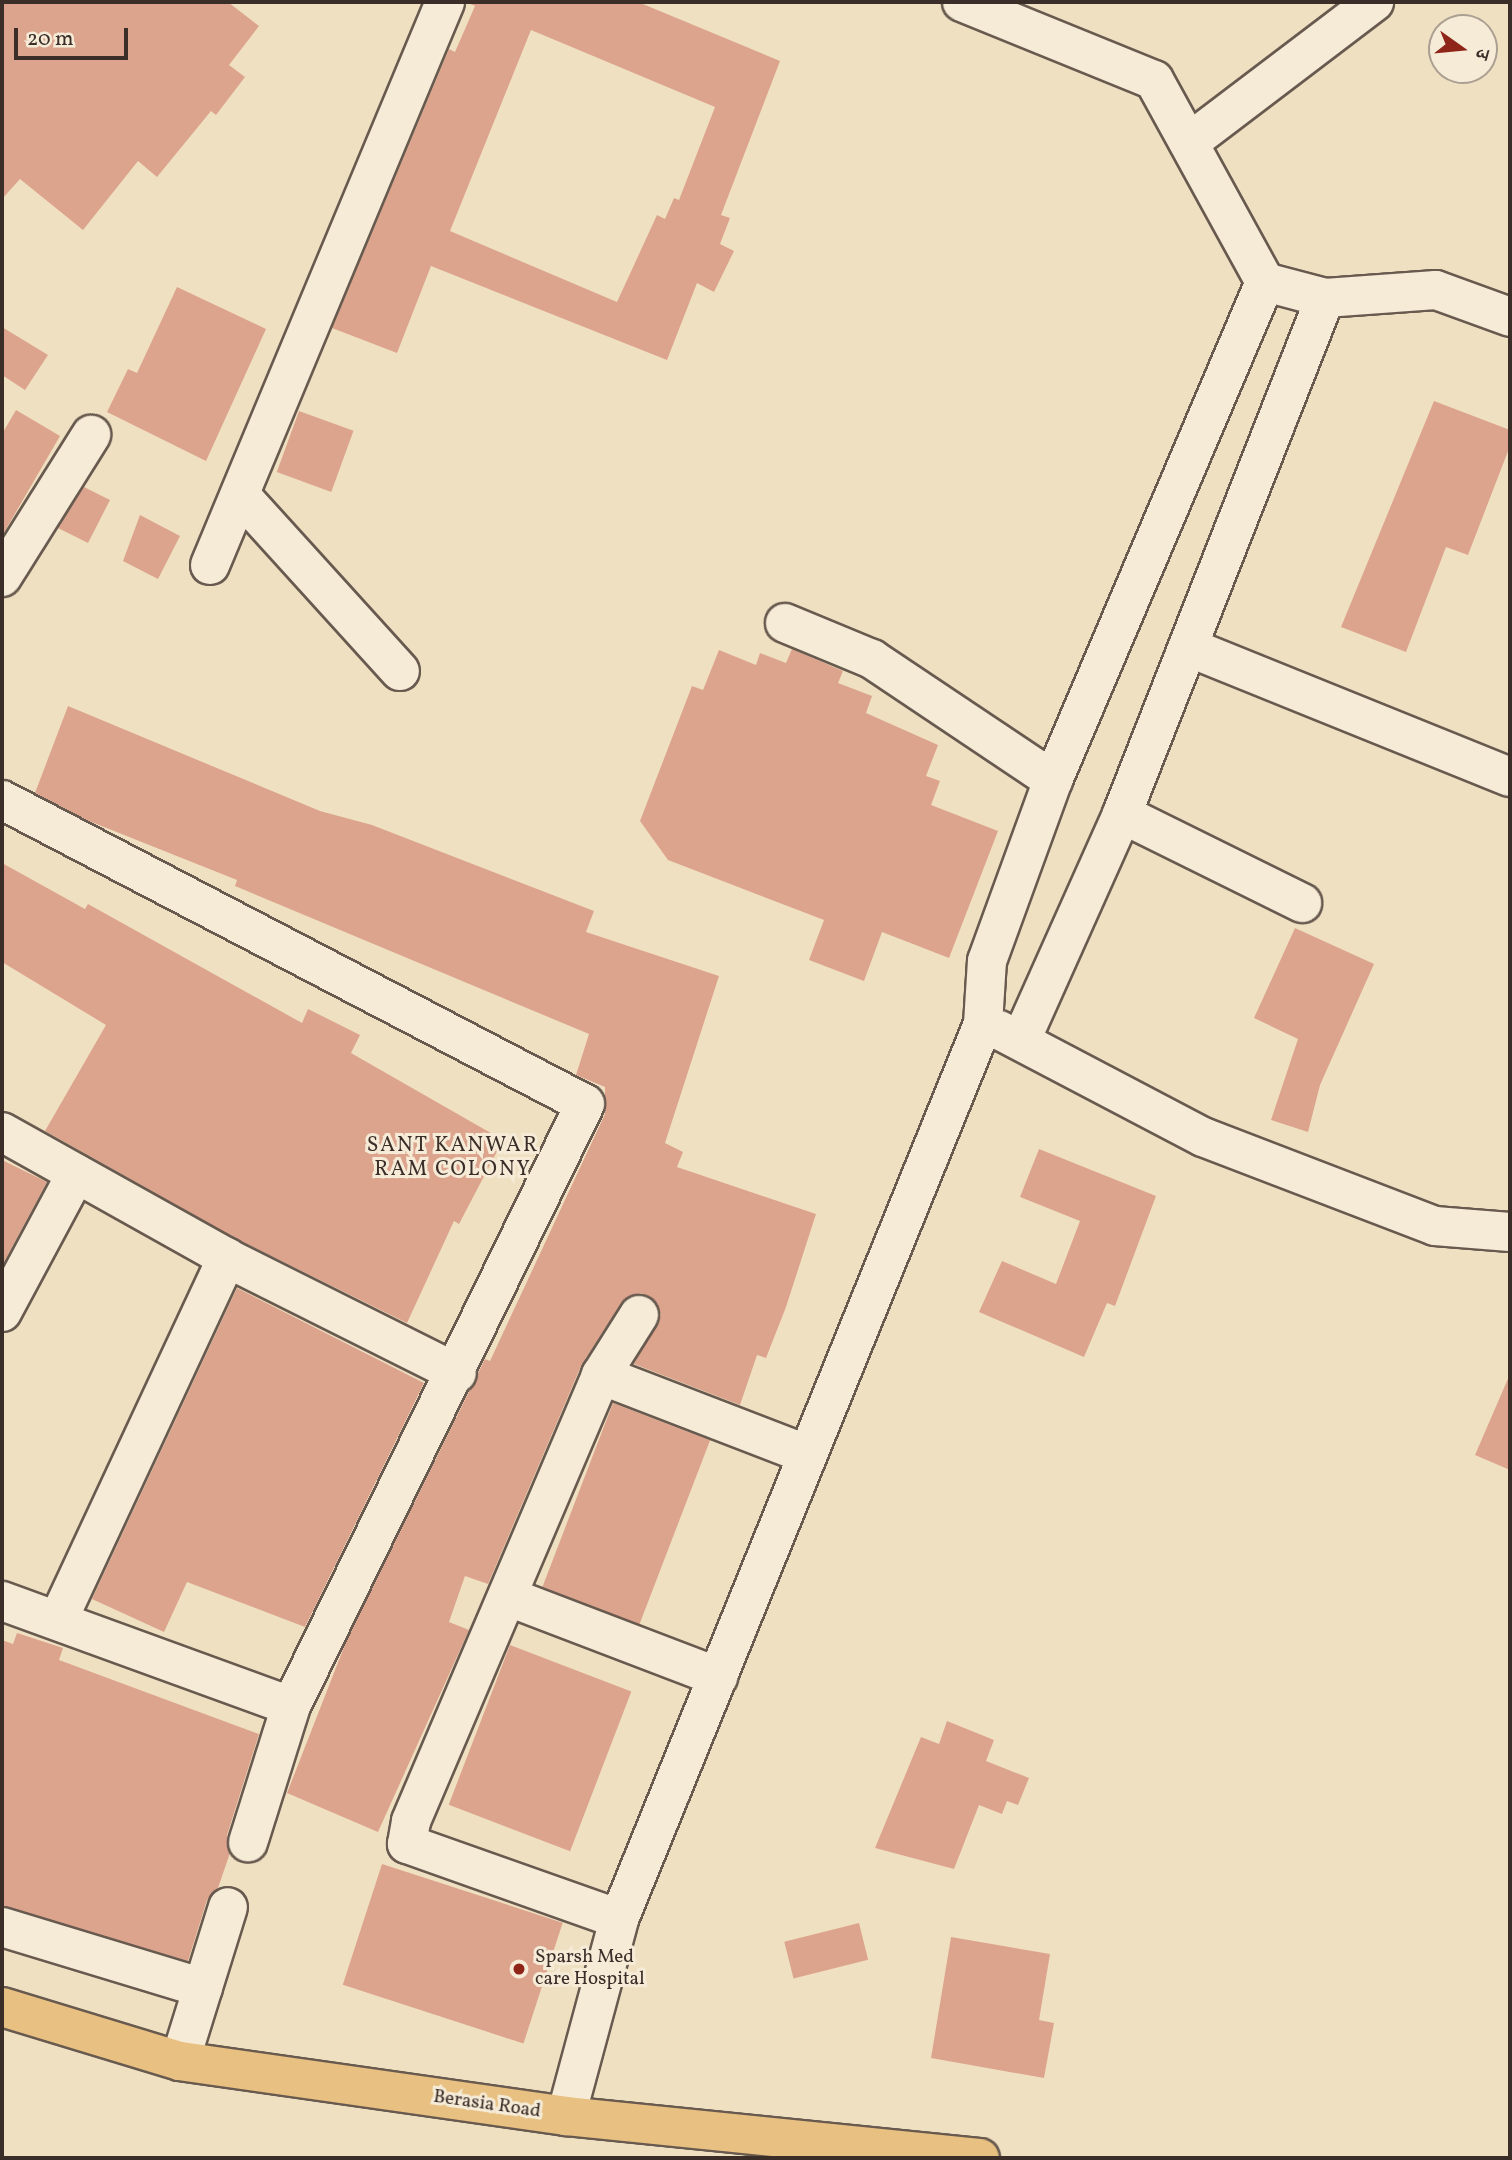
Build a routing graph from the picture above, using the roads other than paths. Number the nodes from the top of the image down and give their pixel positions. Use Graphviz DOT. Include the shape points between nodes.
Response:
graph roads {
  1 [pos="445,2"];
  2 [pos="962,2"];
  3 [pos="1374,2"];
  4 [pos="1191,141"];
  5 [pos="1265,282"];
  6 [pos="1325,298"];
  7 [pos="1510,317"];
  8 [pos="91,435"];
  9 [pos="242,497"];
  10 [pos="210,565"];
  11 [pos="2,577"];
  12 [pos="785,623"];
  13 [pos="1188,647"];
  14 [pos="400,671"];
  15 [pos="1510,777"];
  16 [pos="1053,780"];
  17 [pos="2,800"];
  18 [pos="1122,814"];
  19 [pos="1302,903"];
  20 [pos="984,1024"];
  21 [pos="1022,1038"];
  22 [pos="2,1132"];
  23 [pos="76,1174"];
  24 [pos="1510,1232"];
  25 [pos="227,1258"];
  26 [pos="2,1312"];
  27 [pos="639,1315"];
  28 [pos="457,1373"];
  29 [pos="601,1375"];
  30 [pos="806,1454"];
  31 [pos="509,1597"];
  32 [pos="2,1601"];
  33 [pos="58,1620"];
  34 [pos="718,1677"];
  35 [pos="291,1706"];
  36 [pos="248,1842"];
  37 [pos="228,1907"];
  38 [pos="618,1919"];
  39 [pos="2,1927"];
  40 [pos="202,1988"];
  41 [pos="2,2007"];
  42 [pos="180,2061"];
  43 [pos="566,2116"];
  44 [pos="980,2158"];
  1 -- 9 [label="street"];
  2 -- 4 [label="street" via="1154,80"];
  3 -- 4 [label="street"];
  4 -- 5 [label="street"];
  5 -- 6 [label="street"];
  5 -- 16 [label="street"];
  6 -- 7 [label="street" via="1436,290"];
  6 -- 13 [label="street"];
  8 -- 11 [label="street"];
  9 -- 10 [label="street"];
  9 -- 14 [label="street"];
  12 -- 16 [label="street" via="872,659"];
  13 -- 15 [label="street"];
  13 -- 18 [label="street"];
  16 -- 20 [label="street" via="987,961"];
  17 -- 28 [label="street" via="586,1104"];
  18 -- 19 [label="street"];
  18 -- 21 [label="street"];
  20 -- 21 [label="street"];
  20 -- 30 [label="street"];
  21 -- 24 [label="street" via="1203,1137 1435,1226"];
  22 -- 23 [label="street"];
  23 -- 25 [label="street"];
  23 -- 26 [label="street"];
  25 -- 28 [label="street"];
  25 -- 33 [label="street"];
  27 -- 29 [label="street"];
  28 -- 35 [label="street"];
  29 -- 30 [label="street"];
  29 -- 31 [label="street"];
  30 -- 34 [label="street"];
  31 -- 34 [label="street"];
  31 -- 38 [label="street" via="411,1821 407,1844"];
  32 -- 33 [label="street"];
  33 -- 35 [label="street"];
  34 -- 38 [label="street"];
  35 -- 36 [label="street"];
  37 -- 40 [label="street"];
  38 -- 43 [label="street"];
  39 -- 40 [label="street"];
  40 -- 42 [label="street"];
  41 -- 42 [label="main road, Berasia Road"];
  42 -- 43 [label="main road, Berasia Road"];
  43 -- 44 [label="main road, Berasia Road"];
}
